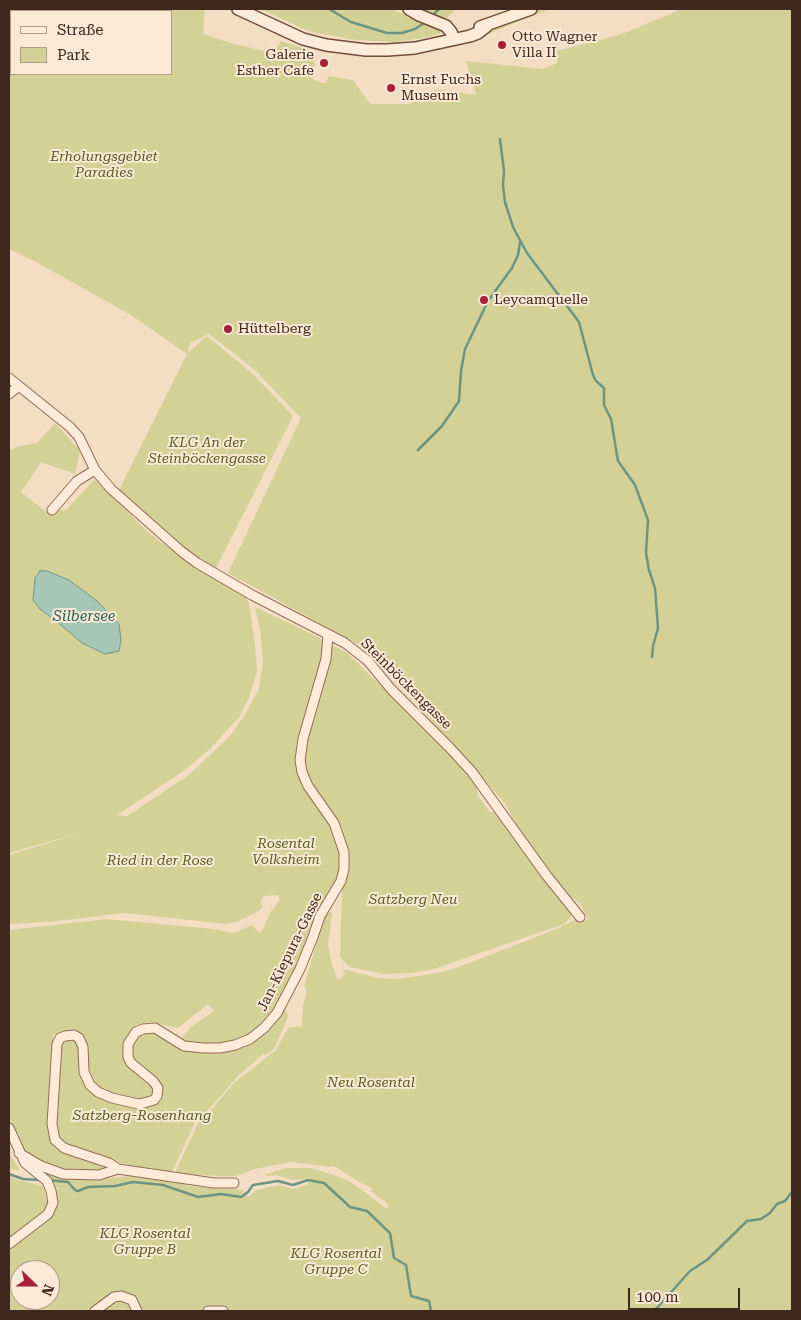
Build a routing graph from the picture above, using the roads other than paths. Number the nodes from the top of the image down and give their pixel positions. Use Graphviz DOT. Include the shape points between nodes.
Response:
graph roads {
  1 [pos="238,9"];
  2 [pos="531,9"];
  3 [pos="414,12"];
  4 [pos="454,39"];
  5 [pos="9,378"];
  6 [pos="19,386"];
  7 [pos="9,394"];
  8 [pos="95,470"];
  9 [pos="52,510"];
  10 [pos="328,635"];
  11 [pos="580,916"];
  12 [pos="9,1128"];
  13 [pos="19,1153"];
  14 [pos="118,1169"];
  15 [pos="234,1183"];
  16 [pos="9,1244"];
  17 [pos="95,1311"];
  18 [pos="137,1311"];
  19 [pos="208,1311"];
  20 [pos="223,1311"];
  1 -- 4 [label="main road" via="292,35 337,47 398,50"];
  2 -- 4 [label="main road" via="462,33"];
  3 -- 4 [label="main road" via="442,24"];
  5 -- 6 [label="street, Steinböckengasse"];
  6 -- 7 [label="street"];
  6 -- 8 [label="street, Steinböckengasse" via="70,427 79,437"];
  8 -- 9 [label="street" via="77,481"];
  8 -- 10 [label="street, Steinböckengasse" via="125,503 197,563"];
  10 -- 11 [label="street, Steinböckengasse" via="353,648 368,661 464,763"];
  10 -- 14 [label="street, Jan-Kiepura-Gasse" via="324,666 300,760 308,786 334,823 344,852 344,869 341,881 320,916 300,970 277,1013 250,1039 220,1048 184,1046 155,1028 136,1032 127,1046 129,1060 158,1088 154,1100 138,1104 112,1098 90,1085 84,1072 83,1047 79,1038 65,1036 57,1044 52,1124 55,1140 64,1148"];
  12 -- 13 [label="street"];
  13 -- 14 [label="street, Jan-Kiepura-Gasse" via="62,1174 99,1175"];
  13 -- 16 [label="street" via="28,1167 47,1182 53,1203 48,1214"];
  14 -- 15 [label="street, Jan-Kiepura-Gasse"];
  17 -- 18 [label="street" via="114,1297 121,1296 132,1300"];
  19 -- 20 [label="street"];
}
